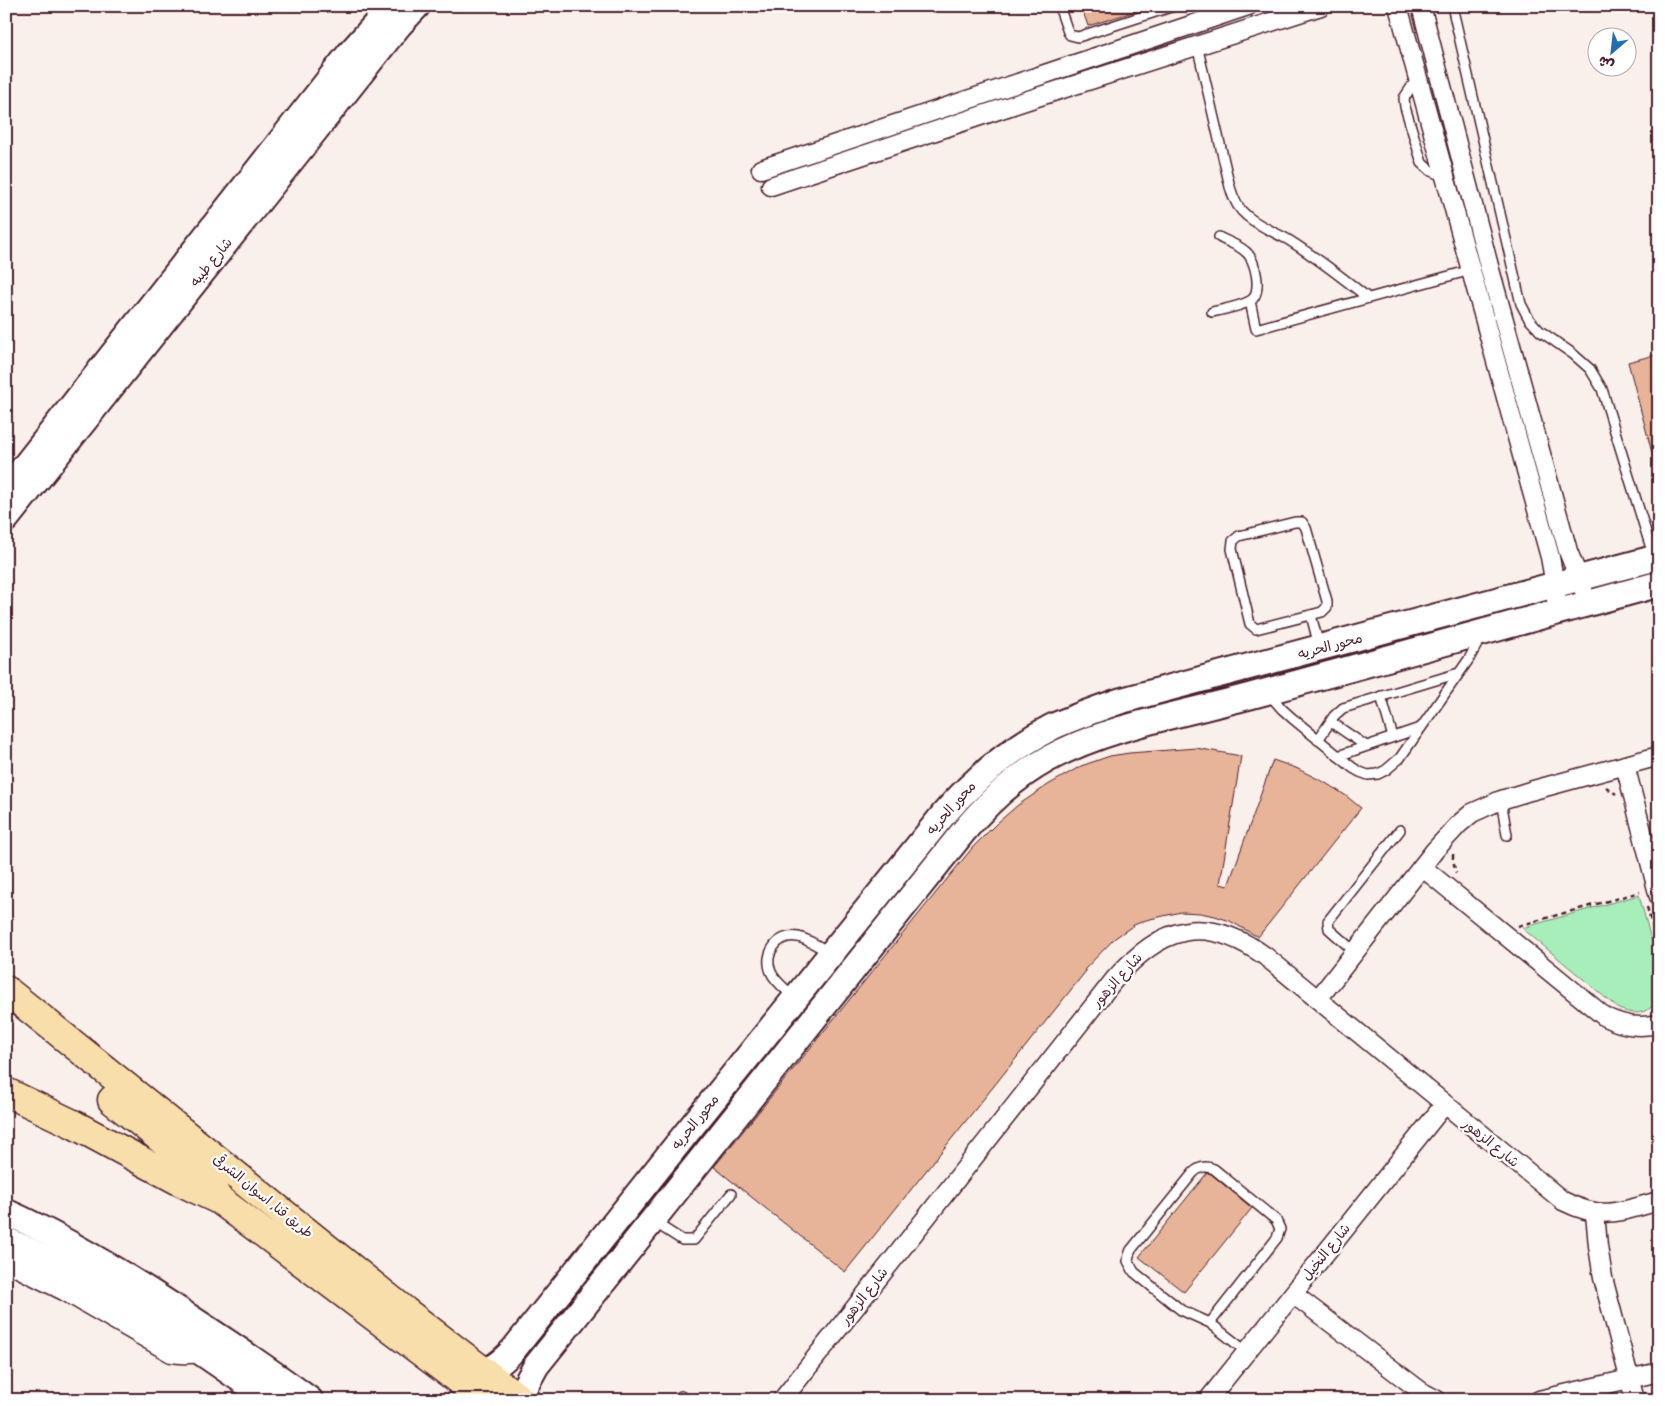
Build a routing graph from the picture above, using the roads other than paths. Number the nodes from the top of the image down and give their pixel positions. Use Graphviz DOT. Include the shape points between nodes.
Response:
graph roads {
  1 [pos="392,6"];
  2 [pos="417,6"];
  3 [pos="1059,6"];
  4 [pos="1174,6"];
  5 [pos="1248,6"];
  6 [pos="1321,6"];
  7 [pos="1398,6"];
  8 [pos="1421,6"];
  9 [pos="1452,6"];
  10 [pos="1197,45"];
  11 [pos="762,169"];
  12 [pos="771,186"];
  13 [pos="1218,237"];
  14 [pos="1471,270"];
  15 [pos="1368,298"];
  16 [pos="1250,302"];
  17 [pos="1212,312"];
  18 [pos="6,490"];
  19 [pos="6,518"];
  20 [pos="1656,557"];
  21 [pos="1578,579"];
  22 [pos="1659,584"];
  23 [pos="1555,585"];
  24 [pos="1591,603"];
  25 [pos="1557,612"];
  26 [pos="1311,615"];
  27 [pos="1484,632"];
  28 [pos="1319,648"];
  29 [pos="1460,673"];
  30 [pos="1268,692"];
  31 [pos="1381,696"];
  32 [pos="1330,722"];
  33 [pos="1420,728"];
  34 [pos="1393,737"];
  35 [pos="1318,740"];
  36 [pos="1366,746"];
  37 [pos="1338,756"];
  38 [pos="1659,756"];
  39 [pos="1625,765"];
  40 [pos="1500,800"];
  41 [pos="1400,830"];
  42 [pos="1508,835"];
  43 [pos="1422,867"];
  44 [pos="1652,892"];
  45 [pos="1356,952"];
  46 [pos="831,954"];
  47 [pos="6,990"];
  48 [pos="796,998"];
  49 [pos="1318,999"];
  50 [pos="6,1014"];
  51 [pos="1659,1024"];
  52 [pos="6,1092"];
  53 [pos="1444,1105"];
  54 [pos="731,1194"];
  55 [pos="221,1201"];
  56 [pos="1659,1201"];
  57 [pos="6,1212"];
  58 [pos="1595,1213"];
  59 [pos="652,1220"];
  60 [pos="6,1240"];
  61 [pos="6,1262"];
  62 [pos="1293,1294"];
  63 [pos="1210,1323"];
  64 [pos="201,1352"];
  65 [pos="1246,1352"];
  66 [pos="486,1372"];
  67 [pos="1659,1372"];
  68 [pos="458,1378"];
  69 [pos="1630,1380"];
  70 [pos="270,1400"];
  71 [pos="310,1400"];
  72 [pos="485,1400"];
  73 [pos="520,1400"];
  74 [pos="782,1400"];
  75 [pos="1208,1400"];
  76 [pos="1437,1400"];
  77 [pos="1539,1400"];
  78 [pos="1635,1400"];
  1 -- 18 [label="main road, شارع طيبه" via="350,53"];
  2 -- 19 [label="main road, شارع طيبه"];
  3 -- 4 [label="lane" via="1068,32 1078,38"];
  5 -- 11 [label="street"];
  6 -- 10 [label="street"];
  7 -- 14 [label="street"];
  8 -- 21 [label="street" via="1491,275"];
  9 -- 20 [label="lane" via="1521,304 1540,331 1590,369 1602,389"];
  10 -- 12 [label="street"];
  10 -- 15 [label="lane" via="1230,187 1239,208 1246,216 1314,256"];
  13 -- 16 [label="lane" via="1250,256 1258,285"];
  14 -- 15 [label="lane"];
  14 -- 23 [label="street"];
  15 -- 16 [label="lane" via="1256,329"];
  16 -- 17 [label="lane"];
  20 -- 21 [label="main road, محور الحريه"];
  21 -- 23 [label="main road, محور الحريه"];
  21 -- 24 [label="street"];
  22 -- 24 [label="main road, محور الحريه"];
  23 -- 25 [label="street"];
  23 -- 28 [label="main road, محور الحريه"];
  24 -- 25 [label="main road, محور الحريه"];
  25 -- 27 [label="main road, محور الحريه"];
  26 -- 26 [label="lane" via="1259,628 1251,626 1232,549 1233,541 1239,536 1295,522 1305,524 1328,601 1324,610"];
  26 -- 28 [label="lane"];
  27 -- 29 [label="lane"];
  27 -- 30 [label="main road, محور الحريه"];
  28 -- 46 [label="main road, محور الحريه" via="1120,701 1054,727 1023,744 995,764 955,801"];
  29 -- 31 [label="lane"];
  29 -- 33 [label="lane"];
  30 -- 35 [label="lane" via="1282,710"];
  30 -- 59 [label="main road, محور الحريه" via="1080,744 1036,766 996,796 968,826"];
  31 -- 32 [label="lane" via="1343,708"];
  31 -- 34 [label="lane"];
  32 -- 35 [label="lane"];
  32 -- 36 [label="lane"];
  33 -- 34 [label="lane"];
  33 -- 37 [label="lane" via="1393,765 1378,774 1360,772"];
  34 -- 36 [label="lane"];
  35 -- 37 [label="lane"];
  36 -- 37 [label="lane"];
  38 -- 39 [label="street"];
  39 -- 40 [label="street"];
  39 -- 44 [label="street"];
  40 -- 42 [label="lane"];
  40 -- 43 [label="street" via="1458,824"];
  41 -- 45 [label="lane" via="1328,921 1329,930"];
  43 -- 45 [label="street"];
  43 -- 51 [label="street" via="1605,1017 1631,1027"];
  45 -- 49 [label="street"];
  46 -- 48 [label="main road, محور الحريه"];
  46 -- 48 [label="lane" via="799,937 783,938 776,943 768,965 771,973"];
  47 -- 66 [label="main road, طريق قنا, اسوان الشرقى" via="405,1311"];
  48 -- 66 [label="main road, محور الحريه" via="514,1349"];
  49 -- 53 [label="street, شارع الزهور"];
  49 -- 74 [label="street, شارع الزهور" via="1247,944 1227,935 1183,932 1162,938 1145,949 1114,980"];
  50 -- 55 [label="main road" via="178,1154"];
  52 -- 55 [label="main road, طريق قنا, اسوان الشرقى"];
  53 -- 58 [label="street, شارع الزهور" via="1549,1191 1579,1209"];
  53 -- 62 [label="street, شارع النخيل"];
  54 -- 59 [label="lane" via="694,1240 682,1240"];
  55 -- 68 [label="main road, طريق قنا, اسوان الشرقى"];
  56 -- 58 [label="street, شارع الزهور" via="1608,1214"];
  57 -- 71 [label="main road" via="75,1246 130,1280"];
  58 -- 69 [label="street" via="1603,1278"];
  59 -- 73 [label="main road, محور الحريه" via="536,1366"];
  60 -- 64 [label="main road" via="113,1295"];
  61 -- 64 [label="street" via="171,1352 186,1355"];
  62 -- 65 [label="street, شارع النخيل"];
  62 -- 76 [label="street"];
  63 -- 63 [label="lane" via="1277,1238 1280,1229 1276,1220 1208,1167 1193,1173 1132,1250 1128,1261 1134,1272 1182,1310"];
  63 -- 65 [label="lane"];
  64 -- 70 [label="main road"];
  65 -- 75 [label="street, شارع النخيل"];
  66 -- 68 [label="main road, محور الحريه"];
  66 -- 73 [label="main road, طريق قنا, اسوان الشرقى"];
  67 -- 69 [label="street"];
  68 -- 72 [label="main road, طريق قنا, اسوان الشرقى"];
  69 -- 77 [label="street"];
  69 -- 78 [label="street"];
}
